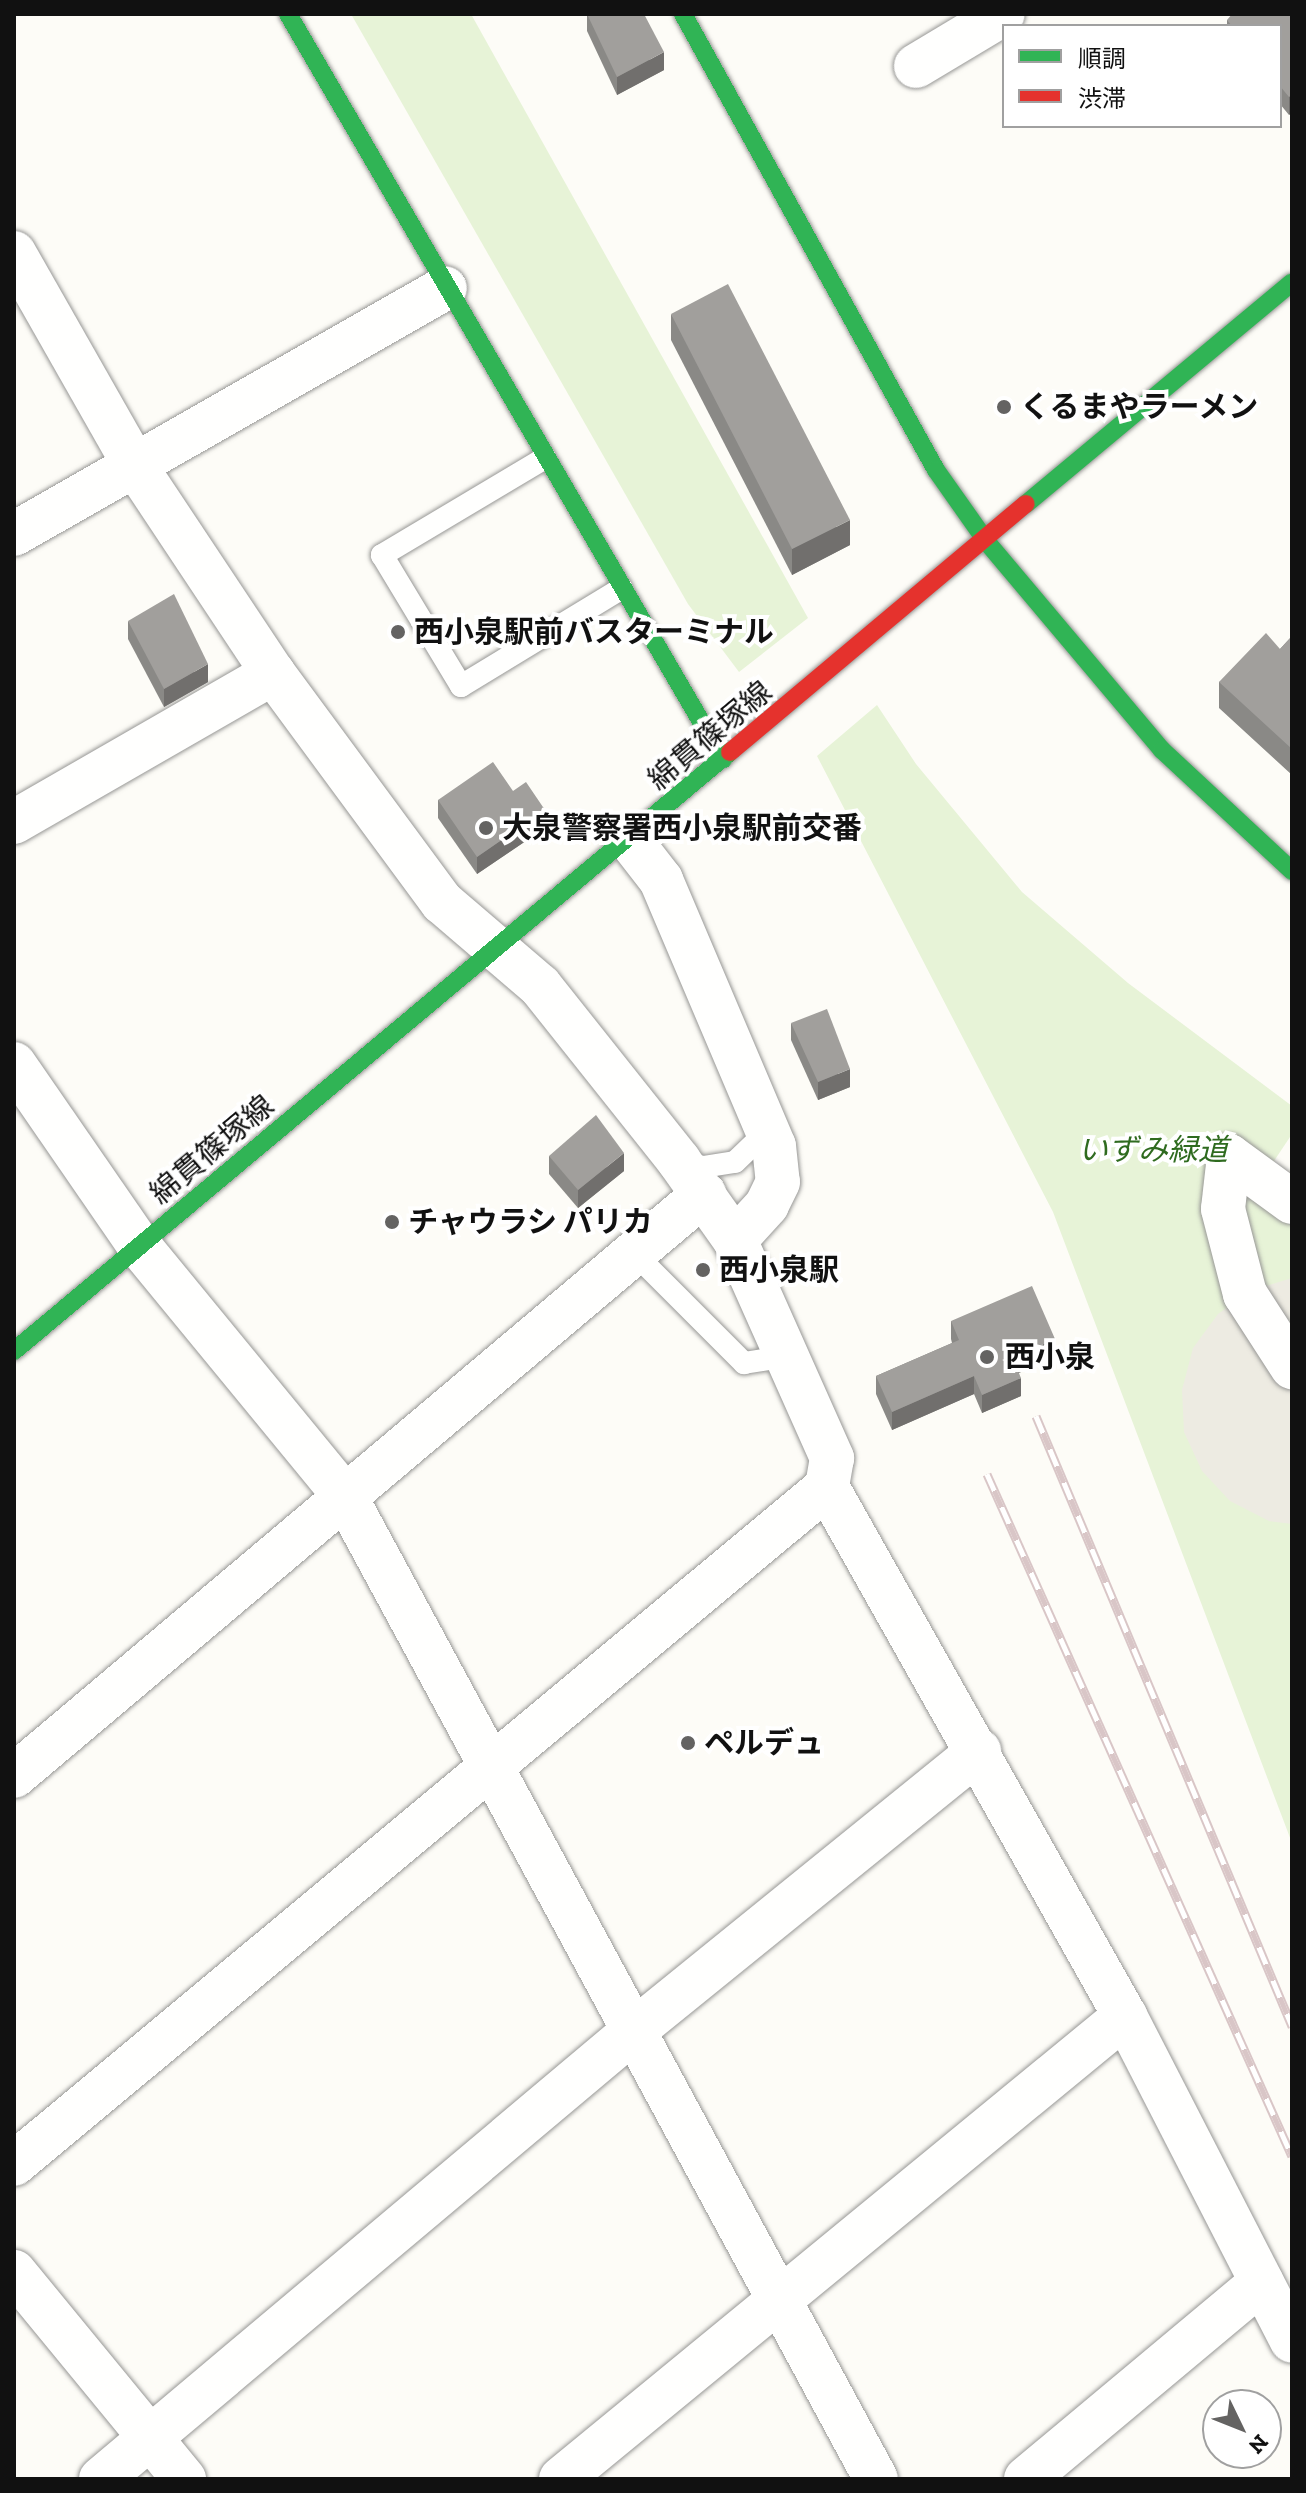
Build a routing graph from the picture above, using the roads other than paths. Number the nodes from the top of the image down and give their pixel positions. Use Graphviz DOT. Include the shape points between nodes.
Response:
graph roads {
  1 [pos="288,14"];
  2 [pos="683,14"];
  3 [pos="1003,14"];
  4 [pos="916,66"];
  5 [pos="14,253"];
  6 [pos="1292,282"];
  7 [pos="445,288"];
  8 [pos="545,458"];
  9 [pos="134,464"];
  10 [pos="14,534"];
  11 [pos="986,541"];
  12 [pos="622,588"];
  13 [pos="273,673"];
  14 [pos="723,759"];
  15 [pos="14,822"];
  16 [pos="630,840"];
  17 [pos="1292,871"];
  18 [pos="498,949"];
  19 [pos="14,1064"];
  20 [pos="762,1117"];
  21 [pos="692,1178"];
  22 [pos="1292,1202"];
  23 [pos="735,1240"];
  24 [pos="141,1248"];
  25 [pos="636,1255"];
  26 [pos="14,1351"];
  27 [pos="783,1357"];
  28 [pos="1292,1367"];
  29 [pos="827,1487"];
  30 [pos="346,1498"];
  31 [pos="979,1751"];
  32 [pos="491,1767"];
  33 [pos="14,1776"];
  34 [pos="1125,2016"];
  35 [pos="631,2033"];
  36 [pos="14,2164"];
  37 [pos="14,2272"];
  38 [pos="1262,2282"];
  39 [pos="779,2298"];
  40 [pos="1292,2341"];
  41 [pos="151,2438"];
  42 [pos="101,2479"];
  43 [pos="184,2479"];
  44 [pos="561,2479"];
  45 [pos="876,2479"];
  46 [pos="1026,2479"];
  1 -- 7 [label="street"];
  2 -- 11 [label="street" via="936,470"];
  3 -- 4 [label="street"];
  5 -- 9 [label="street"];
  6 -- 11 [label="street, 綿貫篠塚線"];
  7 -- 8 [label="street"];
  7 -- 9 [label="street"];
  8 -- 12 [label="street"];
  8 -- 12 [label="lane" via="382,555 461,686"];
  9 -- 10 [label="street"];
  9 -- 13 [label="street"];
  11 -- 14 [label="street, 綿貫篠塚線"];
  11 -- 17 [label="street" via="1162,750"];
  12 -- 14 [label="street"];
  13 -- 15 [label="street"];
  13 -- 18 [label="street" via="442,902"];
  14 -- 16 [label="street, 綿貫篠塚線"];
  16 -- 18 [label="street, 綿貫篠塚線"];
  16 -- 20 [label="street" via="661,880"];
  18 -- 21 [label="street" via="540,986"];
  18 -- 24 [label="street, 綿貫篠塚線"];
  19 -- 24 [label="street"];
  20 -- 21 [label="lane" via="756,1142 735,1162 703,1167"];
  20 -- 23 [label="street" via="774,1146 778,1182 767,1205"];
  21 -- 23 [label="street"];
  21 -- 25 [label="street"];
  22 -- 28 [label="street" via="1229,1156 1223,1209 1245,1294"];
  23 -- 27 [label="street"];
  24 -- 26 [label="street, 綿貫篠塚線"];
  24 -- 30 [label="street"];
  25 -- 27 [label="lane" via="744,1363"];
  25 -- 30 [label="street"];
  27 -- 29 [label="street" via="832,1458"];
  29 -- 31 [label="street"];
  29 -- 32 [label="street"];
  30 -- 32 [label="street"];
  30 -- 33 [label="street"];
  31 -- 34 [label="street"];
  31 -- 35 [label="street"];
  32 -- 35 [label="street"];
  32 -- 36 [label="street"];
  34 -- 38 [label="street"];
  34 -- 39 [label="street"];
  35 -- 39 [label="street"];
  35 -- 41 [label="street"];
  37 -- 41 [label="street"];
  38 -- 40 [label="street"];
  38 -- 46 [label="street"];
  39 -- 44 [label="street"];
  39 -- 45 [label="street"];
  41 -- 42 [label="street"];
  41 -- 43 [label="street"];
}
